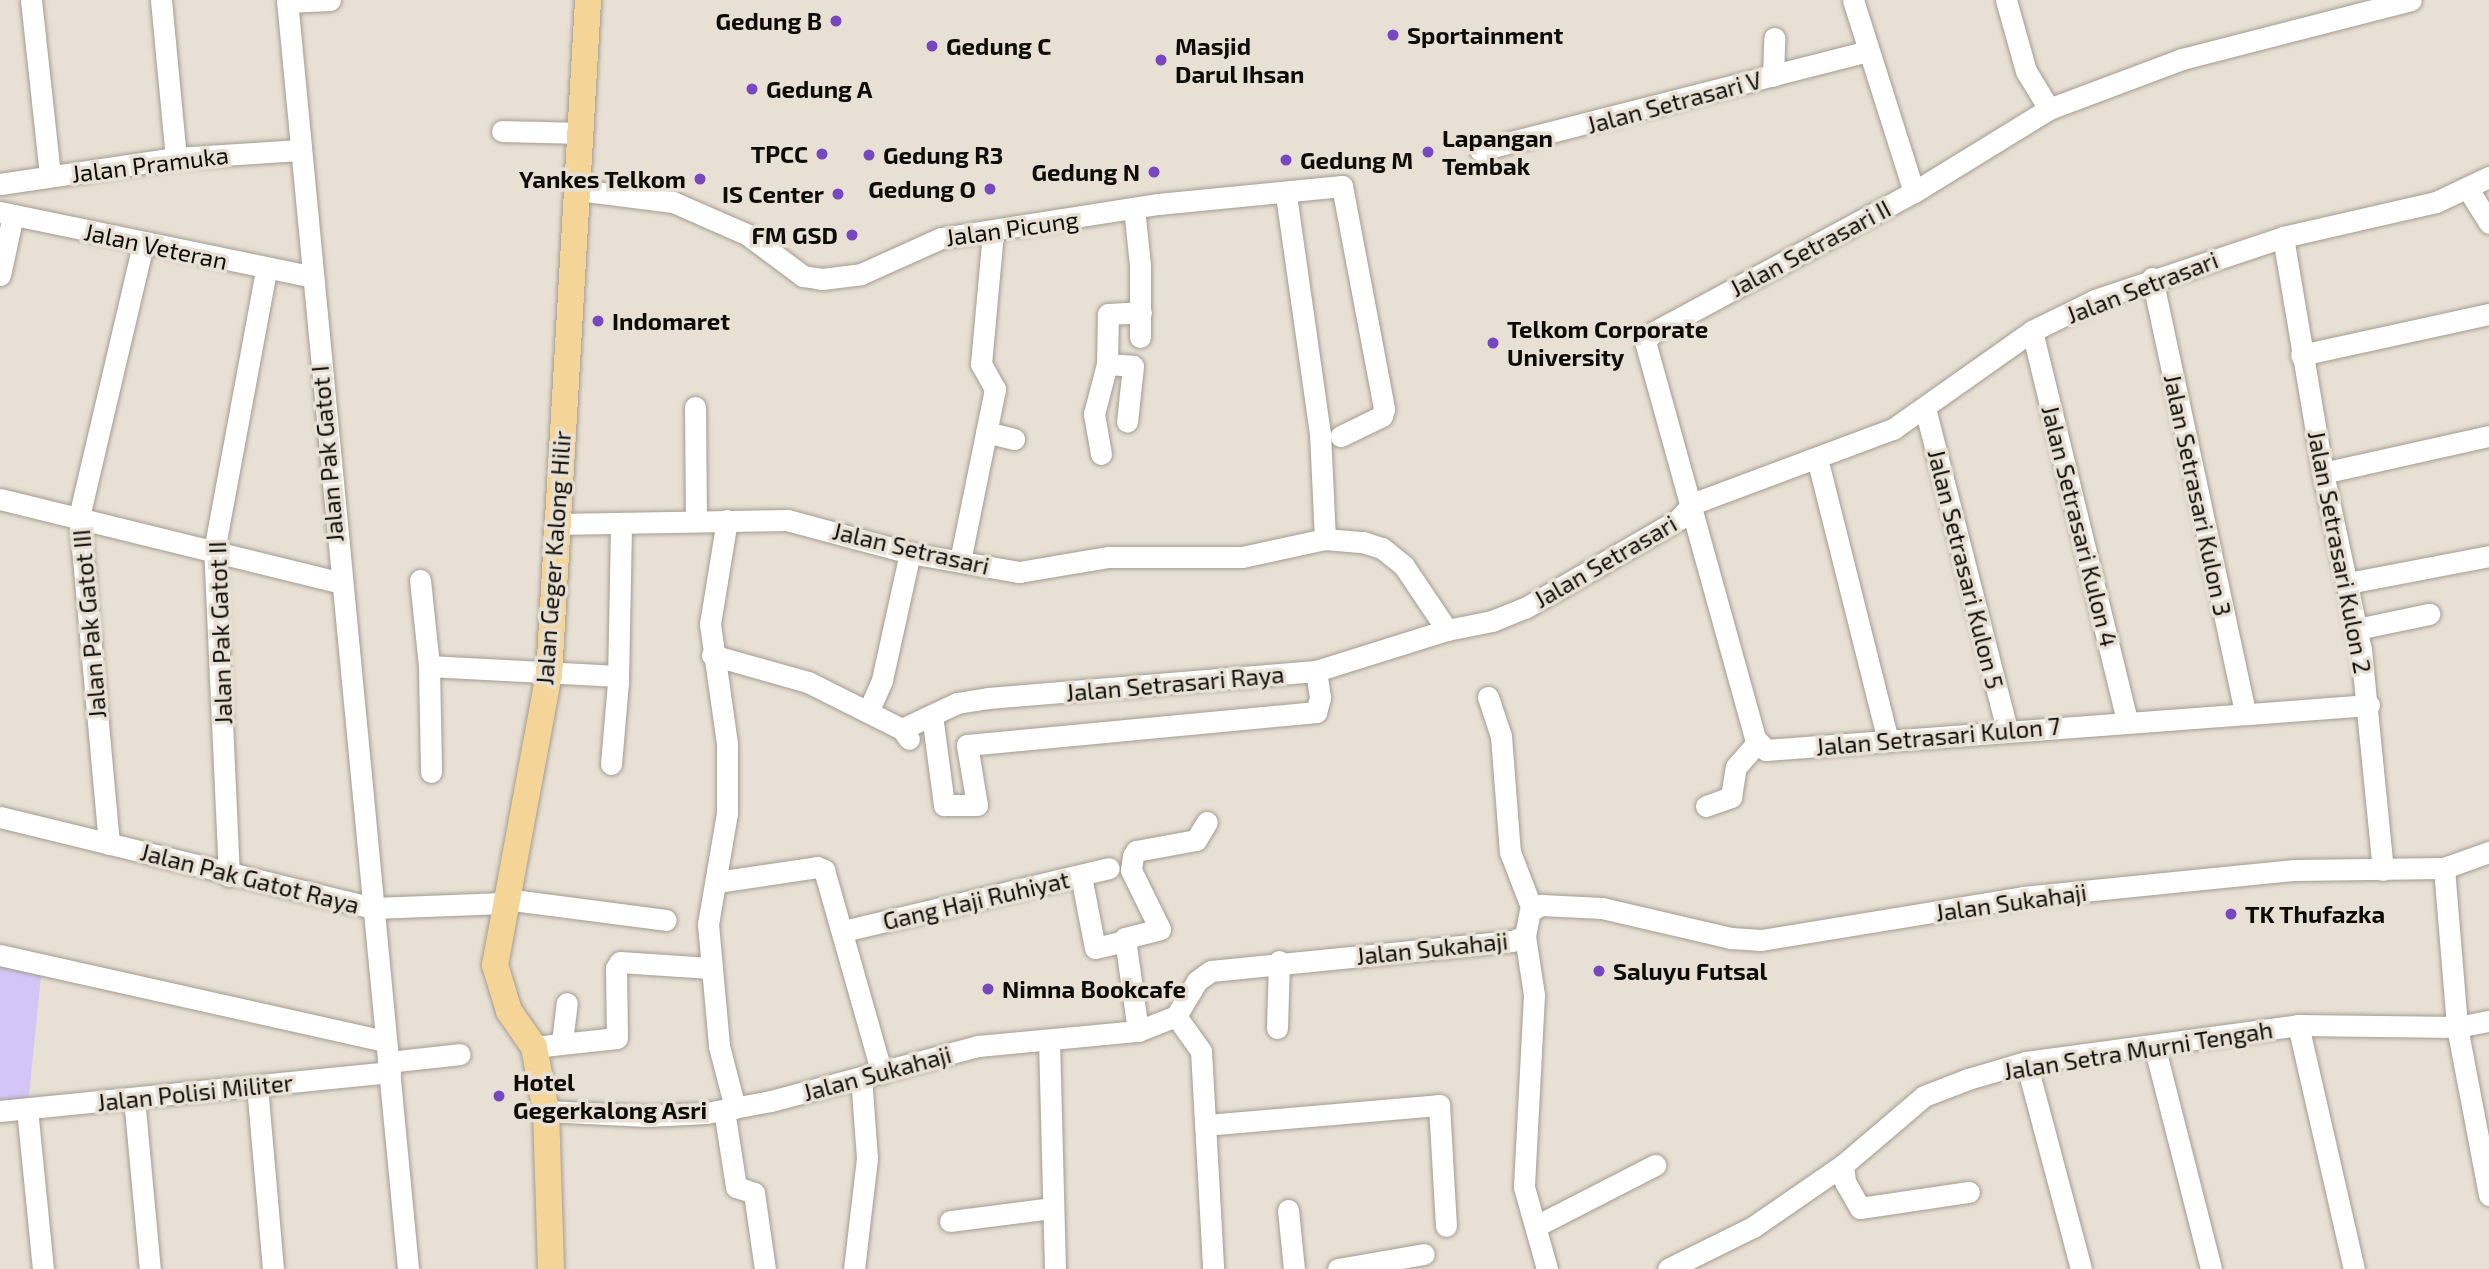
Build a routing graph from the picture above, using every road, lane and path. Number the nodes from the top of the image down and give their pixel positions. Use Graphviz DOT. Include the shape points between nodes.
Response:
graph roads {
  1 [pos="31,0"];
  2 [pos="161,0"];
  3 [pos="331,0"];
  4 [pos="588,0"];
  5 [pos="1853,0"];
  6 [pos="2006,0"];
  7 [pos="287,1"];
  8 [pos="2404,1"];
  9 [pos="1774,38"];
  10 [pos="1867,51"];
  11 [pos="1773,76"];
  12 [pos="2049,109"];
  13 [pos="502,131"];
  14 [pos="582,133"];
  15 [pos="300,150"];
  16 [pos="1480,150"];
  17 [pos="176,158"];
  18 [pos="50,176"];
  19 [pos="2489,177"];
  20 [pos="0,184"];
  21 [pos="2468,189"];
  22 [pos="578,190"];
  23 [pos="1914,192"];
  24 [pos="1286,195"];
  25 [pos="1134,208"];
  26 [pos="7,214"];
  27 [pos="2489,223"];
  28 [pos="993,231"];
  29 [pos="2283,237"];
  30 [pos="143,244"];
  31 [pos="266,270"];
  32 [pos="0,275"];
  33 [pos="313,277"];
  34 [pos="2152,278"];
  35 [pos="1141,312"];
  36 [pos="2489,314"];
  37 [pos="2032,331"];
  38 [pos="1140,337"];
  39 [pos="2301,355"];
  40 [pos="1107,364"];
  41 [pos="695,407"];
  42 [pos="1925,408"];
  43 [pos="1127,422"];
  44 [pos="986,432"];
  45 [pos="1342,436"];
  46 [pos="2489,436"];
  47 [pos="1014,439"];
  48 [pos="1101,454"];
  49 [pos="1817,458"];
  50 [pos="2323,473"];
  51 [pos="0,499"];
  52 [pos="1692,504"];
  53 [pos="79,517"];
  54 [pos="696,518"];
  55 [pos="727,520"];
  56 [pos="555,524"];
  57 [pos="621,524"];
  58 [pos="1325,539"];
  59 [pos="214,551"];
  60 [pos="910,553"];
  61 [pos="2489,556"];
  62 [pos="960,561"];
  63 [pos="419,580"];
  64 [pos="339,582"];
  65 [pos="2348,583"];
  66 [pos="2429,614"];
  67 [pos="1447,629"];
  68 [pos="2357,629"];
  69 [pos="712,655"];
  70 [pos="429,666"];
  71 [pos="1316,671"];
  72 [pos="549,675"];
  73 [pos="618,676"];
  74 [pos="1488,697"];
  75 [pos="2369,705"];
  76 [pos="868,712"];
  77 [pos="2245,712"];
  78 [pos="932,715"];
  79 [pos="2127,721"];
  80 [pos="2007,729"];
  81 [pos="1888,740"];
  82 [pos="1757,743"];
  83 [pos="933,745"];
  84 [pos="967,745"];
  85 [pos="611,765"];
  86 [pos="431,772"];
  87 [pos="1706,806"];
  88 [pos="0,817"];
  89 [pos="1207,822"];
  90 [pos="109,844"];
  91 [pos="2489,852"];
  92 [pos="2444,867"];
  93 [pos="1110,868"];
  94 [pos="2383,870"];
  95 [pos="229,876"];
  96 [pos="1081,876"];
  97 [pos="717,882"];
  98 [pos="504,901"];
  99 [pos="373,908"];
  100 [pos="1532,909"];
  101 [pos="666,920"];
  102 [pos="843,931"];
  103 [pos="1524,936"];
  104 [pos="1125,939"];
  105 [pos="0,955"];
  106 [pos="1279,961"];
  107 [pos="710,968"];
  108 [pos="567,1003"];
  109 [pos="1176,1016"];
  110 [pos="2489,1020"];
  111 [pos="2298,1026"];
  112 [pos="2457,1027"];
  113 [pos="1277,1028"];
  114 [pos="1138,1031"];
  115 [pos="1049,1040"];
  116 [pos="562,1042"];
  117 [pos="2154,1045"];
  118 [pos="534,1047"];
  119 [pos="460,1054"];
  120 [pos="388,1058"];
  121 [pos="2026,1062"];
  122 [pos="872,1075"];
  123 [pos="257,1086"];
  124 [pos="134,1098"];
  125 [pos="27,1109"];
  126 [pos="729,1109"];
  127 [pos="0,1111"];
  128 [pos="546,1111"];
  129 [pos="1206,1125"];
  130 [pos="1655,1165"];
  131 [pos="1843,1165"];
  132 [pos="1969,1192"];
  133 [pos="2489,1195"];
  134 [pos="1052,1208"];
  135 [pos="1288,1210"];
  136 [pos="950,1221"];
  137 [pos="1446,1226"];
  138 [pos="1536,1226"];
  139 [pos="1424,1254"];
  140 [pos="1403,1264"];
  141 [pos="43,1269"];
  142 [pos="150,1269"];
  143 [pos="273,1269"];
  144 [pos="408,1269"];
  145 [pos="551,1269"];
  146 [pos="765,1269"];
  147 [pos="854,1269"];
  148 [pos="1055,1269"];
  149 [pos="1213,1269"];
  150 [pos="1294,1269"];
  151 [pos="1338,1269"];
  152 [pos="1547,1269"];
  153 [pos="1668,1269"];
  154 [pos="2081,1269"];
  155 [pos="2211,1269"];
  156 [pos="2354,1269"];
  1 -- 18 [label="street"];
  2 -- 17 [label="street"];
  3 -- 7 [label="street"];
  4 -- 14 [label="main road, Jalan Geger Kalong Hilir"];
  5 -- 10 [label="street"];
  6 -- 12 [label="street" via="2026,71"];
  7 -- 15 [label="street, Jalan Pak Gatot I"];
  8 -- 12 [label="street, Jalan Setrasari II" via="2182,59"];
  9 -- 11 [label="street"];
  10 -- 11 [label="street, Jalan Setrasari V"];
  10 -- 23 [label="street"];
  11 -- 16 [label="street, Jalan Setrasari V"];
  12 -- 23 [label="street, Jalan Setrasari II"];
  13 -- 14 [label="street"];
  14 -- 22 [label="main road, Jalan Geger Kalong Hilir"];
  15 -- 17 [label="street, Jalan Pramuka"];
  15 -- 33 [label="street, Jalan Pak Gatot I"];
  17 -- 18 [label="street, Jalan Pramuka"];
  18 -- 20 [label="street, Jalan Pramuka"];
  19 -- 21 [label="street, Jalan Setrasari"];
  21 -- 27 [label="street"];
  21 -- 29 [label="street, Jalan Setrasari" via="2399,213"];
  22 -- 28 [label="street, Jalan Picung" via="673,202 748,235 809,278 861,274 934,240"];
  22 -- 56 [label="main road, Jalan Geger Kalong Hilir"];
  23 -- 52 [label="street, Jalan Setrasari II" via="1647,337 1644,352"];
  24 -- 25 [label="street, Jalan Picung"];
  24 -- 45 [label="street, Jalan Picung" via="1340,185 1346,190 1384,409 1382,416"];
  24 -- 58 [label="street" via="1320,433"];
  25 -- 28 [label="street, Jalan Picung"];
  25 -- 35 [label="street"];
  26 -- 30 [label="street, Jalan Veteran"];
  26 -- 32 [label="street"];
  28 -- 44 [label="street" via="981,364 995,389"];
  29 -- 34 [label="street, Jalan Setrasari"];
  29 -- 39 [label="street, Jalan Setrasari Kulon 2"];
  30 -- 31 [label="street, Jalan Veteran"];
  30 -- 53 [label="street, Jalan Pak Gatot III"];
  31 -- 33 [label="street, Jalan Veteran"];
  31 -- 59 [label="street, Jalan Pak Gatot II"];
  33 -- 64 [label="street, Jalan Pak Gatot I"];
  34 -- 37 [label="street, Jalan Setrasari"];
  34 -- 77 [label="street, Jalan Setrasari Kulon 3"];
  35 -- 38 [label="street"];
  35 -- 40 [label="street" via="1108,314"];
  36 -- 39 [label="street"];
  37 -- 42 [label="street, Jalan Setrasari"];
  37 -- 79 [label="street, Jalan Setrasari Kulon 4"];
  39 -- 50 [label="street, Jalan Setrasari Kulon 2"];
  40 -- 43 [label="street" via="1133,366"];
  40 -- 48 [label="street" via="1094,414"];
  41 -- 54 [label="street"];
  42 -- 49 [label="street, Jalan Setrasari" via="1893,429"];
  42 -- 80 [label="street, Jalan Setrasari Kulon 5"];
  44 -- 47 [label="street"];
  44 -- 62 [label="street"];
  46 -- 50 [label="street"];
  49 -- 52 [label="street, Jalan Setrasari"];
  49 -- 81 [label="street"];
  50 -- 65 [label="street, Jalan Setrasari Kulon 2"];
  51 -- 53 [label="street"];
  52 -- 67 [label="street, Jalan Setrasari" via="1679,519 1525,608 1492,621"];
  52 -- 82 [label="street"];
  53 -- 59 [label="street"];
  53 -- 90 [label="street, Jalan Pak Gatot III"];
  54 -- 55 [label="street, Jalan Setrasari"];
  54 -- 57 [label="street, Jalan Setrasari"];
  55 -- 60 [label="street, Jalan Setrasari" via="795,521"];
  55 -- 69 [label="street" via="710,624"];
  56 -- 57 [label="street, Jalan Setrasari"];
  56 -- 72 [label="main road, Jalan Geger Kalong Hilir"];
  57 -- 73 [label="street"];
  58 -- 62 [label="street, Jalan Setrasari" via="1242,557 1109,557 1019,572"];
  58 -- 67 [label="street, Jalan Setrasari" via="1382,548 1404,566"];
  59 -- 64 [label="street"];
  59 -- 95 [label="street, Jalan Pak Gatot II"];
  60 -- 62 [label="street, Jalan Setrasari"];
  60 -- 76 [label="street" via="882,680"];
  61 -- 65 [label="street"];
  63 -- 70 [label="street"];
  64 -- 99 [label="street, Jalan Pak Gatot I"];
  65 -- 68 [label="street, Jalan Setrasari Kulon 2"];
  66 -- 68 [label="street"];
  67 -- 71 [label="street, Jalan Setrasari Raya"];
  68 -- 75 [label="street, Jalan Setrasari Kulon 2"];
  69 -- 76 [label="street, Jalan Setrasari Raya" via="808,682"];
  69 -- 97 [label="street" via="727,744 727,813"];
  70 -- 72 [label="street"];
  70 -- 86 [label="street"];
  71 -- 78 [label="street, Jalan Setrasari Raya" via="988,698 957,703"];
  71 -- 84 [label="street" via="1320,698 1316,712"];
  72 -- 73 [label="street"];
  72 -- 98 [label="main road, Jalan Geger Kalong Hilir"];
  73 -- 85 [label="street"];
  74 -- 100 [label="street" via="1501,736 1510,852"];
  75 -- 77 [label="street, Jalan Setrasari Kulon 7"];
  75 -- 94 [label="street, Jalan Setrasari Kulon 2"];
  76 -- 78 [label="street, Jalan Setrasari Raya" via="906,734"];
  77 -- 79 [label="street, Jalan Setrasari Kulon 7"];
  78 -- 83 [label="street"];
  79 -- 80 [label="street, Jalan Setrasari Kulon 7"];
  80 -- 81 [label="street, Jalan Setrasari Kulon 7"];
  81 -- 82 [label="street, Jalan Setrasari Kulon 7" via="1772,751"];
  82 -- 87 [label="street" via="1736,767 1731,797"];
  83 -- 84 [label="street"];
  83 -- 84 [label="street" via="944,805 950,808 978,802"];
  88 -- 90 [label="street, Jalan Pak Gatot Raya"];
  89 -- 104 [label="street" via="1205,832 1193,841 1135,852 1131,870 1160,929"];
  90 -- 95 [label="street, Jalan Pak Gatot Raya"];
  91 -- 92 [label="street, Jalan Sukahaji"];
  92 -- 94 [label="street, Jalan Sukahaji"];
  92 -- 112 [label="street"];
  93 -- 96 [label="street, Gang Haji Ruhiyat"];
  94 -- 100 [label="street, Jalan Sukahaji" via="2295,870 2023,897 1761,940 1731,938 1602,908 1559,904"];
  95 -- 99 [label="street, Jalan Pak Gatot Raya"];
  96 -- 102 [label="street, Gang Haji Ruhiyat"];
  96 -- 104 [label="street" via="1095,947"];
  97 -- 102 [label="street" via="821,868 827,874"];
  97 -- 107 [label="street" via="708,924"];
  98 -- 99 [label="street, Jalan Pak Gatot Raya"];
  98 -- 101 [label="street, Jalan Pak Gatot Raya"];
  98 -- 118 [label="main road, Jalan Geger Kalong Hilir" via="496,978 510,1014"];
  99 -- 120 [label="street, Jalan Pak Gatot I"];
  100 -- 103 [label="street, Jalan Sukahaji"];
  102 -- 122 [label="street"];
  103 -- 106 [label="street, Jalan Sukahaji" via="1389,954"];
  103 -- 138 [label="street" via="1534,995 1524,1187"];
  104 -- 114 [label="street"];
  105 -- 120 [label="street"];
  106 -- 109 [label="street, Jalan Sukahaji" via="1211,971 1198,981"];
  106 -- 113 [label="street"];
  107 -- 116 [label="street" via="620,962 616,968 619,1036"];
  107 -- 126 [label="street"];
  108 -- 116 [label="street"];
  109 -- 114 [label="street, Jalan Sukahaji"];
  109 -- 129 [label="street" via="1201,1051"];
  110 -- 112 [label="street, Jalan Setra Murni Tengah"];
  111 -- 112 [label="street, Jalan Setra Murni Tengah"];
  111 -- 117 [label="street, Jalan Setra Murni Tengah"];
  111 -- 156 [label="street"];
  112 -- 133 [label="street"];
  114 -- 115 [label="street, Jalan Sukahaji"];
  115 -- 122 [label="street, Jalan Sukahaji" via="978,1046"];
  115 -- 134 [label="street"];
  116 -- 118 [label="street"];
  117 -- 121 [label="street, Jalan Setra Murni Tengah"];
  117 -- 155 [label="street"];
  118 -- 128 [label="main road, Jalan Geger Kalong Hilir"];
  119 -- 120 [label="street, Jalan Polisi Militer"];
  120 -- 123 [label="street, Jalan Polisi Militer"];
  120 -- 144 [label="street, Jalan Pak Gatot I"];
  121 -- 131 [label="street, Jalan Setra Murni Tengah" via="1924,1096"];
  121 -- 154 [label="street"];
  122 -- 126 [label="street, Jalan Sukahaji"];
  122 -- 147 [label="street"];
  123 -- 124 [label="street, Jalan Polisi Militer"];
  123 -- 143 [label="street"];
  124 -- 125 [label="street, Jalan Polisi Militer"];
  124 -- 142 [label="street"];
  125 -- 127 [label="street, Jalan Polisi Militer"];
  125 -- 141 [label="street"];
  126 -- 128 [label="street, Jalan Sukahaji" via="647,1116"];
  126 -- 146 [label="street" via="736,1187 754,1194"];
  128 -- 145 [label="main road, Jalan Geger Kalong Hilir"];
  129 -- 137 [label="street" via="1429,1103 1440,1106"];
  129 -- 149 [label="street"];
  130 -- 138 [label="street"];
  131 -- 132 [label="street" via="1845,1182 1860,1208"];
  131 -- 153 [label="street, Jalan Setra Murni Tengah" via="1753,1227"];
  134 -- 136 [label="street"];
  134 -- 148 [label="street"];
  135 -- 150 [label="street"];
  138 -- 152 [label="street"];
  139 -- 140 [label="street"];
  140 -- 151 [label="street"];
}
